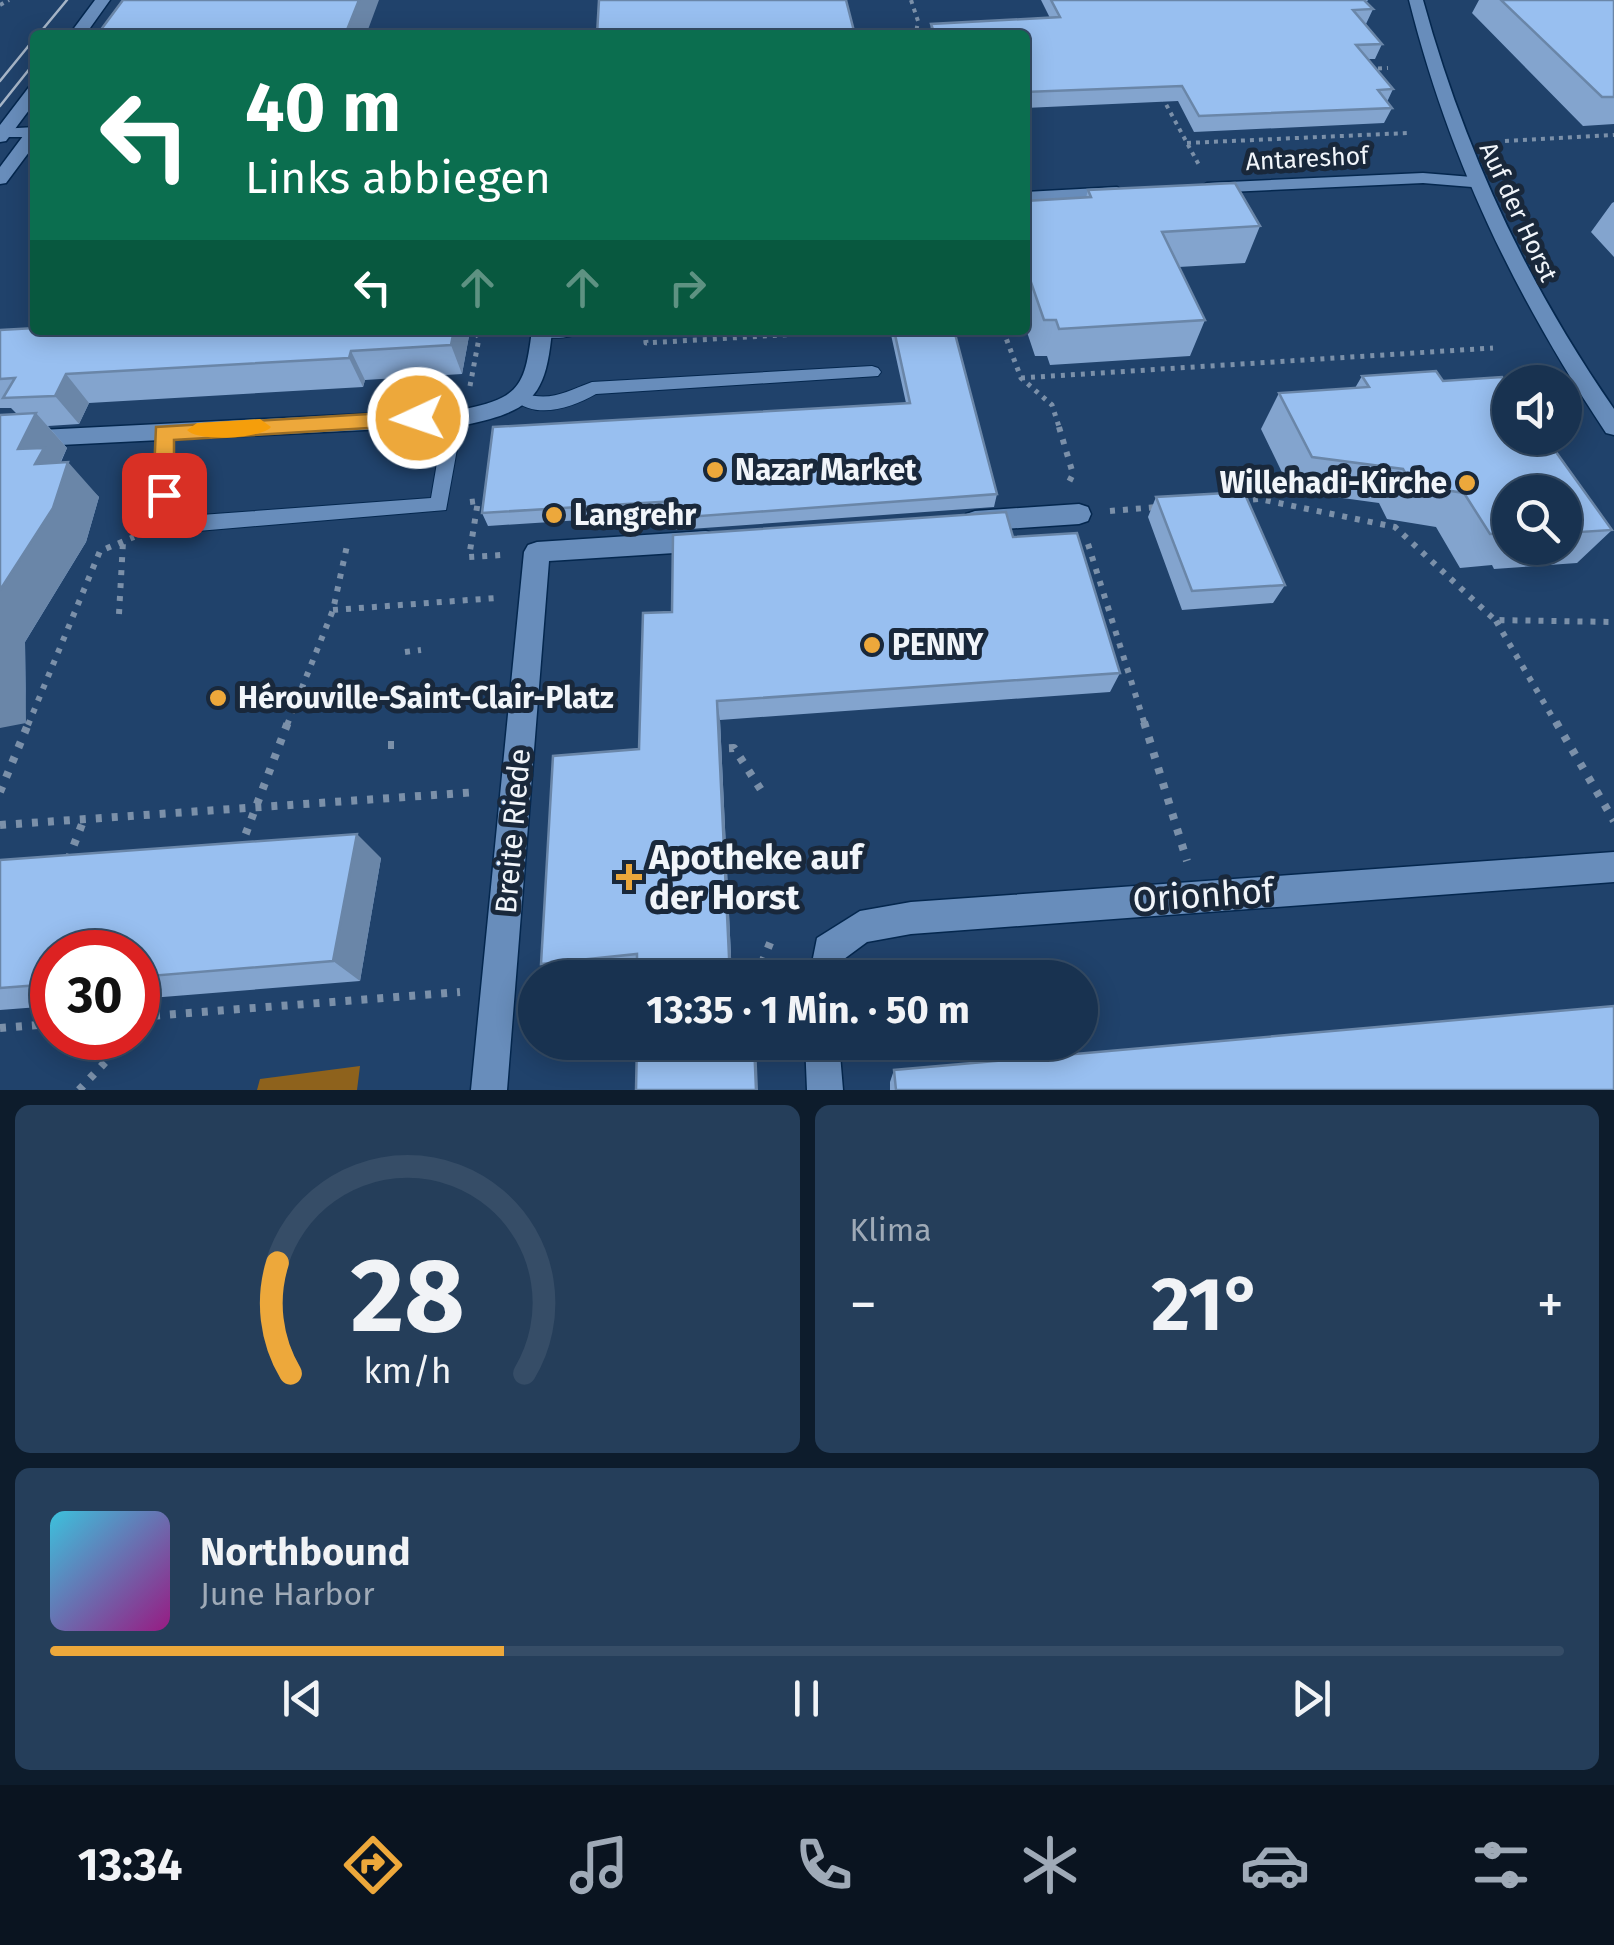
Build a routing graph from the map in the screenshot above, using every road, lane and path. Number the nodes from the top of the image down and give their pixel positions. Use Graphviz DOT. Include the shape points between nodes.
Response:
graph roads {
  1 [pos="9,0"];
  2 [pos="104,0"];
  3 [pos="911,0"];
  4 [pos="1416,0"];
  5 [pos="0,5"];
  6 [pos="81,30"];
  7 [pos="917,30"];
  8 [pos="1388,68"];
  9 [pos="1369,69"];
  10 [pos="1162,95"];
  11 [pos="30,97"];
  12 [pos="30,132"];
  13 [pos="1408,133"];
  14 [pos="2,135"];
  15 [pos="1614,135"];
  16 [pos="30,139"];
  17 [pos="1505,141"];
  18 [pos="1187,143"];
  19 [pos="0,179"];
  20 [pos="1472,182"];
  21 [pos="1203,188"];
  22 [pos="1140,192"];
  23 [pos="1030,198"];
  24 [pos="477,335"];
  25 [pos="542,335"];
  26 [pos="646,335"];
  27 [pos="774,335"];
  28 [pos="1005,335"];
  29 [pos="1493,348"];
  30 [pos="872,372"];
  31 [pos="1021,378"];
  32 [pos="522,399"];
  33 [pos="460,416"];
  34 [pos="1614,427"];
  35 [pos="164,432"];
  36 [pos="0,440"];
  37 [pos="478,501"];
  38 [pos="1220,502"];
  39 [pos="1161,507"];
  40 [pos="355,510"];
  41 [pos="1068,514"];
  42 [pos="959,522"];
  43 [pos="163,526"];
  44 [pos="727,539"];
  45 [pos="123,542"];
  46 [pos="537,552"];
  47 [pos="533,596"];
  48 [pos="333,610"];
  49 [pos="119,614"];
  50 [pos="1495,620"];
  51 [pos="1614,622"];
  52 [pos="421,650"];
  53 [pos="405,652"];
  54 [pos="388,745"];
  55 [pos="404,745"];
  56 [pos="698,750"];
  57 [pos="516,790"];
  58 [pos="0,792"];
  59 [pos="763,793"];
  60 [pos="254,807"];
  61 [pos="84,820"];
  62 [pos="1614,820"];
  63 [pos="0,825"];
  64 [pos="238,854"];
  65 [pos="66,866"];
  66 [pos="1614,867"];
  67 [pos="1198,894"];
  68 [pos="772,938"];
  69 [pos="763,960"];
  70 [pos="828,960"];
  71 [pos="501,988"];
  72 [pos="160,1016"];
  73 [pos="30,1026"];
  74 [pos="0,1028"];
  75 [pos="108,1060"];
  76 [pos="823,1060"];
  77 [pos="80,1090"];
  78 [pos="490,1090"];
  79 [pos="825,1090"];
  1 -- 5 [label="path"];
  2 -- 6 [label="street"];
  3 -- 7 [label="path"];
  4 -- 20 [label="street, Auf der Horst"];
  8 -- 9 [label="path"];
  10 -- 18 [label="path"];
  11 -- 14 [label="street"];
  12 -- 14 [label="street"];
  13 -- 18 [label="path"];
  15 -- 17 [label="path"];
  16 -- 19 [label="street"];
  18 -- 21 [label="path"];
  20 -- 21 [label="street, Antareshof" via="1423,178"];
  20 -- 34 [label="street, Auf der Horst" via="1544,322"];
  22 -- 23 [label="street"];
  24 -- 33 [label="path"];
  25 -- 32 [label="street" via="538,378"];
  26 -- 27 [label="path" via="646,342"];
  28 -- 31 [label="path"];
  29 -- 31 [label="path"];
  30 -- 32 [label="lane" via="592,388 568,403 539,406"];
  31 -- 41 [label="path" via="1052,404 1072,474"];
  32 -- 33 [label="street" via="500,411"];
  33 -- 35 [label="street"];
  33 -- 40 [label="lane" via="439,505"];
  35 -- 36 [label="street"];
  35 -- 43 [label="lane"];
  37 -- 46 [label="path" via="469,558"];
  38 -- 50 [label="path" via="1259,499 1395,527"];
  39 -- 41 [label="path"];
  40 -- 43 [label="lane"];
  40 -- 48 [label="path"];
  41 -- 42 [label="street"];
  41 -- 67 [label="path"];
  43 -- 45 [label="path"];
  44 -- 46 [label="street"];
  45 -- 49 [label="path"];
  45 -- 58 [label="path" via="100,551"];
  46 -- 47 [label="street, Breite Riede"];
  47 -- 48 [label="path"];
  47 -- 57 [label="street, Breite Riede"];
  48 -- 60 [label="path"];
  50 -- 51 [label="path"];
  50 -- 62 [label="path"];
  52 -- 53 [label="path"];
  54 -- 55 [label="path"];
  56 -- 59 [label="path" via="734,748"];
  57 -- 60 [label="path"];
  57 -- 71 [label="street, Breite Riede"];
  60 -- 61 [label="path"];
  60 -- 64 [label="path"];
  61 -- 63 [label="path"];
  61 -- 65 [label="path"];
  66 -- 67 [label="street, Orionhof"];
  67 -- 70 [label="street, Orionhof" via="910,918 860,927 829,950"];
  68 -- 69 [label="path"];
  71 -- 72 [label="path"];
  71 -- 78 [label="street, Breite Riede"];
  73 -- 74 [label="path"];
  75 -- 77 [label="path"];
  76 -- 79 [label="street"];
}
